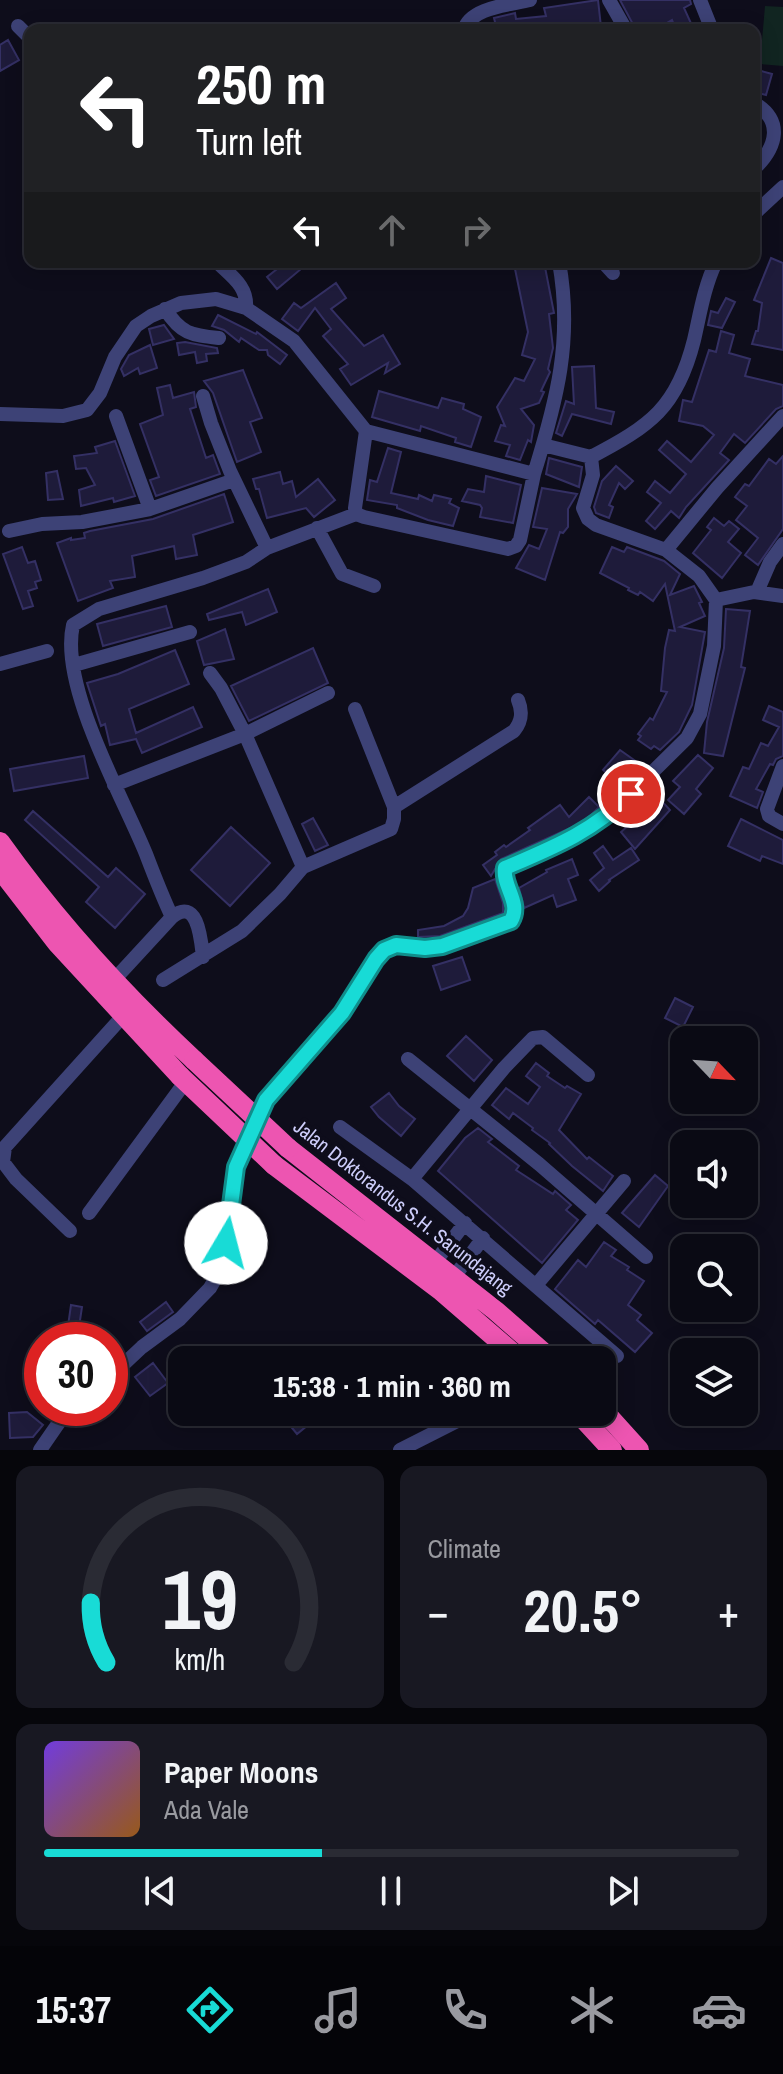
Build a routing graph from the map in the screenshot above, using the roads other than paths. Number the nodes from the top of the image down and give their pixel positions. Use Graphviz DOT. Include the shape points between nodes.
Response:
graph roads {
  1 [pos="530,0"];
  2 [pos="609,0"];
  3 [pos="700,0"];
  4 [pos="466,24"];
  5 [pos="623,24"];
  6 [pos="710,24"];
  7 [pos="18,26"];
  8 [pos="24,32"];
  9 [pos="760,107"];
  10 [pos="775,154"];
  11 [pos="783,187"];
  12 [pos="760,208"];
  13 [pos="223,268"];
  14 [pos="560,268"];
  15 [pos="713,268"];
  16 [pos="246,308"];
  17 [pos="165,309"];
  18 [pos="219,338"];
  19 [pos="203,396"];
  20 [pos="0,414"];
  21 [pos="116,416"];
  22 [pos="783,416"];
  23 [pos="366,431"];
  24 [pos="543,445"];
  25 [pos="591,457"];
  26 [pos="534,474"];
  27 [pos="234,480"];
  28 [pos="150,509"];
  29 [pos="350,516"];
  30 [pos="320,527"];
  31 [pos="9,531"];
  32 [pos="783,544"];
  33 [pos="267,548"];
  34 [pos="666,550"];
  35 [pos="374,586"];
  36 [pos="757,592"];
  37 [pos="783,596"];
  38 [pos="716,600"];
  39 [pos="190,632"];
  40 [pos="47,651"];
  41 [pos="0,664"];
  42 [pos="74,665"];
  43 [pos="210,673"];
  44 [pos="328,693"];
  45 [pos="518,700"];
  46 [pos="355,709"];
  47 [pos="245,734"];
  48 [pos="783,766"];
  49 [pos="114,785"];
  50 [pos="394,807"];
  51 [pos="783,824"];
  52 [pos="0,842"];
  53 [pos="303,867"];
  54 [pos="0,869"];
  55 [pos="172,917"];
  56 [pos="203,957"];
  57 [pos="163,980"];
  58 [pos="113,981"];
  59 [pos="123,1016"];
  60 [pos="408,1059"];
  61 [pos="588,1075"];
  62 [pos="183,1079"];
  63 [pos="471,1108"];
  64 [pos="340,1127"];
  65 [pos="2,1163"];
  66 [pos="412,1179"];
  67 [pos="624,1181"];
  68 [pos="89,1213"];
  69 [pos="597,1214"];
  70 [pos="465,1223"];
  71 [pos="70,1231"];
  72 [pos="483,1238"];
  73 [pos="646,1257"];
  74 [pos="435,1262"];
  75 [pos="454,1277"];
  76 [pos="537,1284"];
  77 [pos="506,1346"];
  78 [pos="535,1346"];
  79 [pos="617,1356"];
  80 [pos="128,1360"];
  81 [pos="616,1425"];
  82 [pos="57,1426"];
  83 [pos="446,1426"];
  84 [pos="590,1426"];
  85 [pos="40,1450"];
  86 [pos="400,1450"];
  87 [pos="612,1450"];
  88 [pos="639,1450"];
  1 -- 4 [label="street" via="476,14"];
  2 -- 5 [label="street"];
  3 -- 6 [label="street"];
  7 -- 8 [label="street"];
  9 -- 10 [label="street" via="777,124"];
  11 -- 12 [label="street"];
  13 -- 16 [label="street" via="239,284"];
  14 -- 24 [label="street" via="563,365"];
  15 -- 25 [label="street" via="676,391 639,429"];
  16 -- 17 [label="street" via="207,299"];
  16 -- 23 [label="street" via="294,341"];
  17 -- 18 [label="street" via="183,331"];
  17 -- 20 [label="street" via="136,326 124,341 87,410 63,416"];
  19 -- 27 [label="street"];
  21 -- 28 [label="street"];
  22 -- 34 [label="street"];
  23 -- 26 [label="street"];
  23 -- 29 [label="street"];
  24 -- 25 [label="street"];
  24 -- 26 [label="street"];
  25 -- 34 [label="street" via="593,475 583,513 596,525"];
  26 -- 29 [label="street" via="520,540 508,549"];
  27 -- 28 [label="street"];
  27 -- 33 [label="street"];
  28 -- 31 [label="street"];
  29 -- 30 [label="street"];
  30 -- 33 [label="street"];
  30 -- 35 [label="street" via="342,574"];
  32 -- 36 [label="street"];
  33 -- 42 [label="street" via="246,562 99,609 75,622"];
  34 -- 38 [label="street" via="699,576"];
  36 -- 37 [label="street"];
  36 -- 38 [label="street"];
  38 -- 80 [label="street" via="700,714 687,738 594,826 505,868 515,907 511,921 442,946 396,945 384,950 342,1013 266,1100 236,1167 223,1265 210,1288"];
  39 -- 42 [label="street"];
  40 -- 41 [label="street"];
  42 -- 49 [label="street" via="87,718"];
  43 -- 47 [label="street"];
  44 -- 47 [label="street"];
  45 -- 50 [label="street" via="522,714 514,731"];
  46 -- 50 [label="street"];
  47 -- 49 [label="street"];
  47 -- 53 [label="street"];
  48 -- 51 [label="street" via="767,809"];
  49 -- 55 [label="street"];
  50 -- 53 [label="street" via="391,829"];
  52 -- 58 [label="highway, Jalan Doktorandus S.H. Sarundajang"];
  53 -- 56 [label="street" via="242,931"];
  54 -- 59 [label="highway"];
  55 -- 56 [label="street" via="180,911 193,915"];
  55 -- 58 [label="street"];
  56 -- 57 [label="street"];
  58 -- 74 [label="highway, Jalan Doktorandus S.H. Sarundajang, bridge" via="288,1148"];
  59 -- 62 [label="highway"];
  59 -- 65 [label="street" via="5,1147"];
  60 -- 63 [label="street"];
  61 -- 63 [label="street" via="539,1036"];
  62 -- 68 [label="street"];
  62 -- 77 [label="highway, bridge" via="274,1165"];
  63 -- 66 [label="street"];
  63 -- 69 [label="street"];
  64 -- 66 [label="street"];
  65 -- 71 [label="street"];
  66 -- 70 [label="street"];
  67 -- 69 [label="street"];
  69 -- 73 [label="street"];
  69 -- 76 [label="street"];
  70 -- 72 [label="street"];
  70 -- 74 [label="street"];
  72 -- 75 [label="street"];
  72 -- 76 [label="street"];
  74 -- 75 [label="highway, Jalan Doktorandus S.H. Sarundajang"];
  75 -- 78 [label="highway, Jalan Doktorandus S.H. Sarundajang"];
  76 -- 79 [label="street"];
  81 -- 88 [label="highway"];
  82 -- 85 [label="street"];
  83 -- 86 [label="street"];
  84 -- 87 [label="highway"];
}
